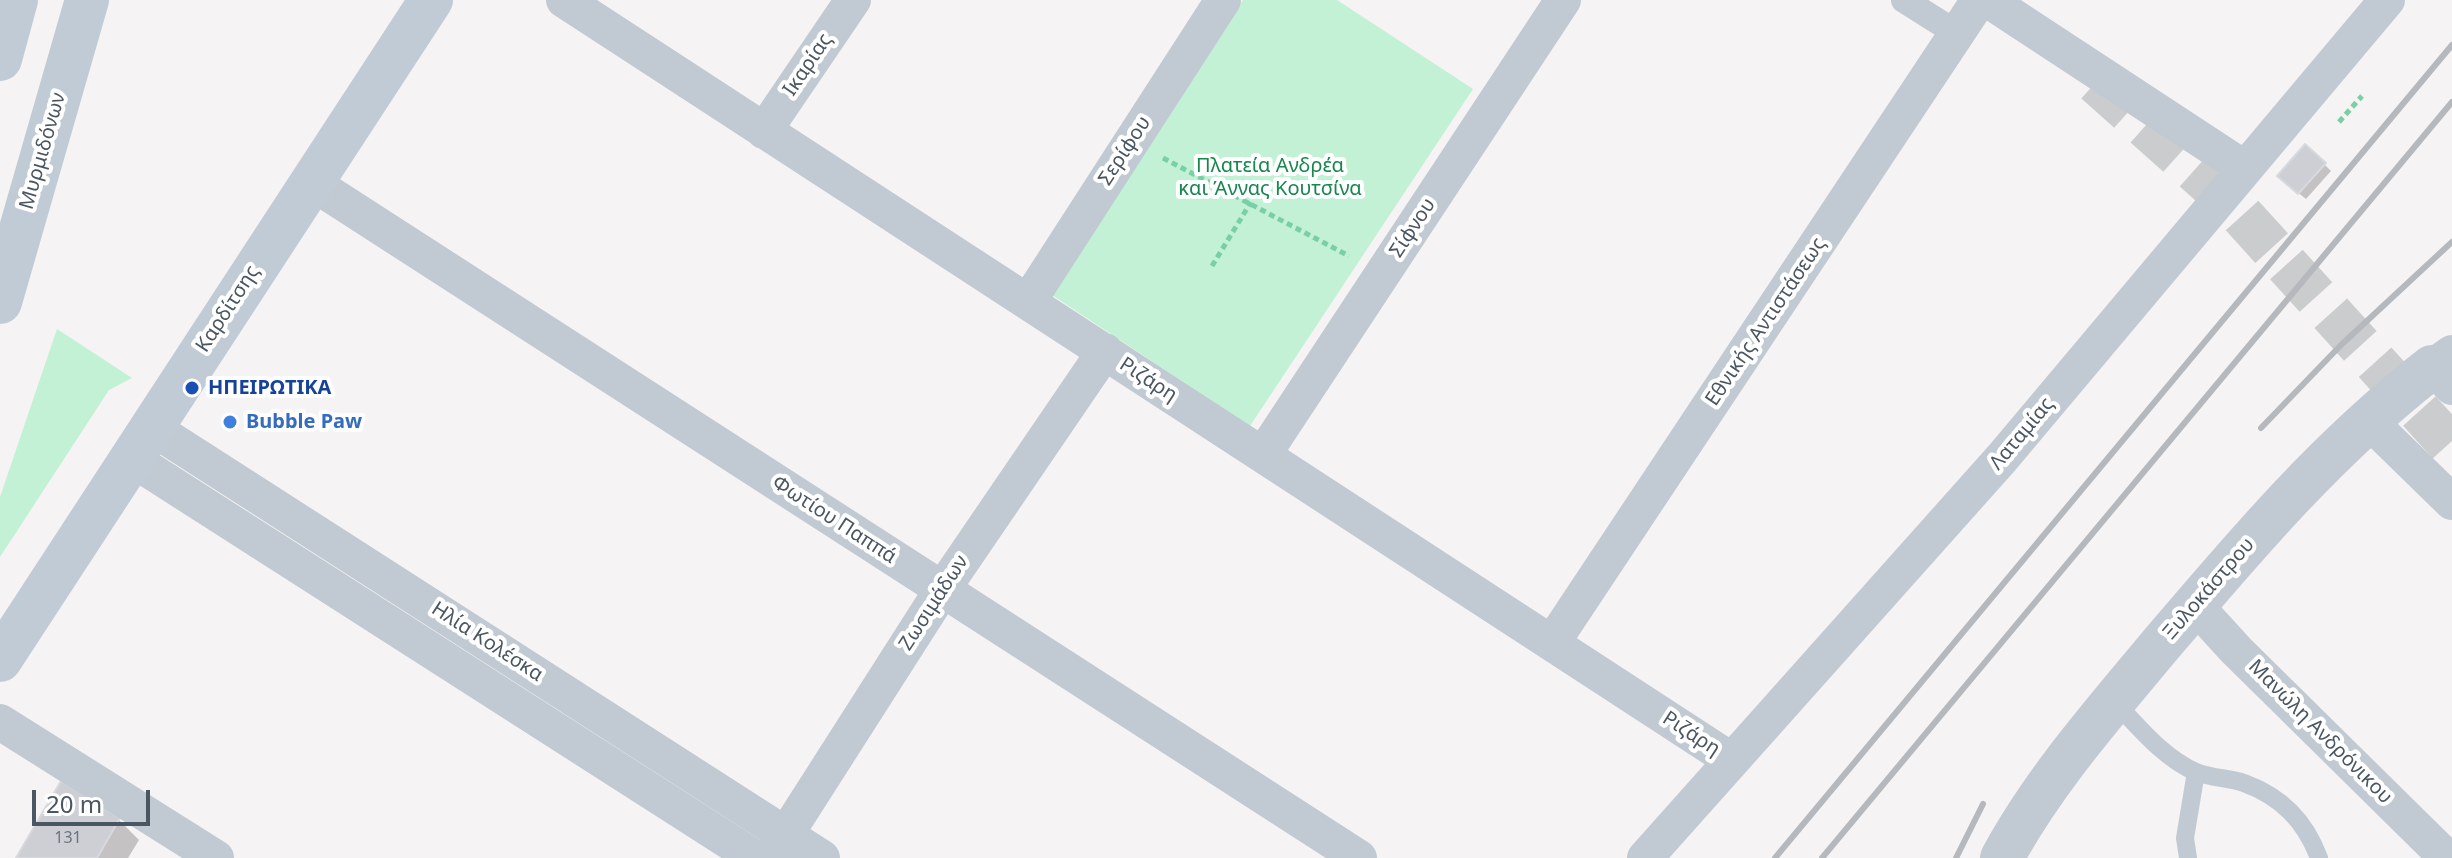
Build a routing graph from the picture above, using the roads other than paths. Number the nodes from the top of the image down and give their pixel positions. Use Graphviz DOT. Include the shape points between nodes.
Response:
graph roads {
  1 [pos="16,0"];
  2 [pos="87,0"];
  3 [pos="431,0"];
  4 [pos="564,0"];
  5 [pos="853,0"];
  6 [pos="1223,0"];
  7 [pos="1563,0"];
  8 [pos="1904,0"];
  9 [pos="1979,0"];
  10 [pos="1988,0"];
  11 [pos="2387,0"];
  12 [pos="1958,34"];
  13 [pos="0,59"];
  14 [pos="764,131"];
  15 [pos="2244,168"];
  16 [pos="311,182"];
  17 [pos="0,302"];
  18 [pos="1028,302"];
  19 [pos="1105,351"];
  20 [pos="2445,369"];
  21 [pos="2367,419"];
  22 [pos="142,443"];
  23 [pos="1263,455"];
  24 [pos="2452,502"];
  25 [pos="942,590"];
  26 [pos="2194,604"];
  27 [pos="1552,643"];
  28 [pos="0,660"];
  29 [pos="2113,700"];
  30 [pos="0,722"];
  31 [pos="1731,760"];
  32 [pos="2196,772"];
  33 [pos="778,846"];
  34 [pos="216,858"];
  35 [pos="755,858"];
  36 [pos="822,858"];
  37 [pos="1359,858"];
  38 [pos="1645,858"];
  39 [pos="2002,858"];
  40 [pos="2188,858"];
  41 [pos="2319,858"];
  42 [pos="2447,858"];
  1 -- 13 [label="main road"];
  2 -- 17 [label="main road, Μυρμιδόνων"];
  3 -- 16 [label="main road, Καρδίτσης"];
  4 -- 14 [label="street, Ριζάρη"];
  5 -- 14 [label="street, Ικαρίας"];
  6 -- 18 [label="street, Σερίφου"];
  7 -- 23 [label="street, Σίφνου"];
  8 -- 12 [label="street"];
  9 -- 12 [label="street, Εθνικής Αντιστάσεως"];
  10 -- 15 [label="street"];
  11 -- 15 [label="street, Λαταμίας"];
  12 -- 27 [label="street, Εθνικής Αντιστάσεως"];
  14 -- 18 [label="street, Ριζάρη"];
  15 -- 31 [label="street, Λαταμίας" via="2002,458"];
  16 -- 22 [label="main road, Καρδίτσης"];
  16 -- 25 [label="street, Φωτίου Παππά"];
  18 -- 19 [label="street, Ριζάρη"];
  19 -- 23 [label="street, Ριζάρη"];
  19 -- 25 [label="street, Ζωσιμάδων"];
  20 -- 21 [label="street, Ξυλοκάστρου"];
  21 -- 24 [label="street"];
  21 -- 26 [label="street, Ξυλοκάστρου"];
  22 -- 28 [label="main road, Καρδίτσης"];
  22 -- 33 [label="street, Ηλία Κολέσκα"];
  22 -- 35 [label="street, Ηλία Κολέσκα"];
  23 -- 27 [label="street, Ριζάρη"];
  25 -- 33 [label="street, Ζωσιμάδων"];
  25 -- 37 [label="street, Φωτίου Παππά"];
  26 -- 29 [label="street, Ξυλοκάστρου"];
  26 -- 42 [label="street, Μανώλη Ανδρόνικου"];
  27 -- 31 [label="street, Ριζάρη"];
  29 -- 32 [label="lane" via="2166,753"];
  29 -- 39 [label="street, Ξυλοκάστρου" via="2041,795"];
  30 -- 34 [label="street"];
  31 -- 38 [label="street, Λαταμίας"];
  32 -- 40 [label="lane" via="2185,838"];
  32 -- 41 [label="lane" via="2278,799 2309,831"];
  33 -- 36 [label="street, Ηλία Κολέσκα"];
}
